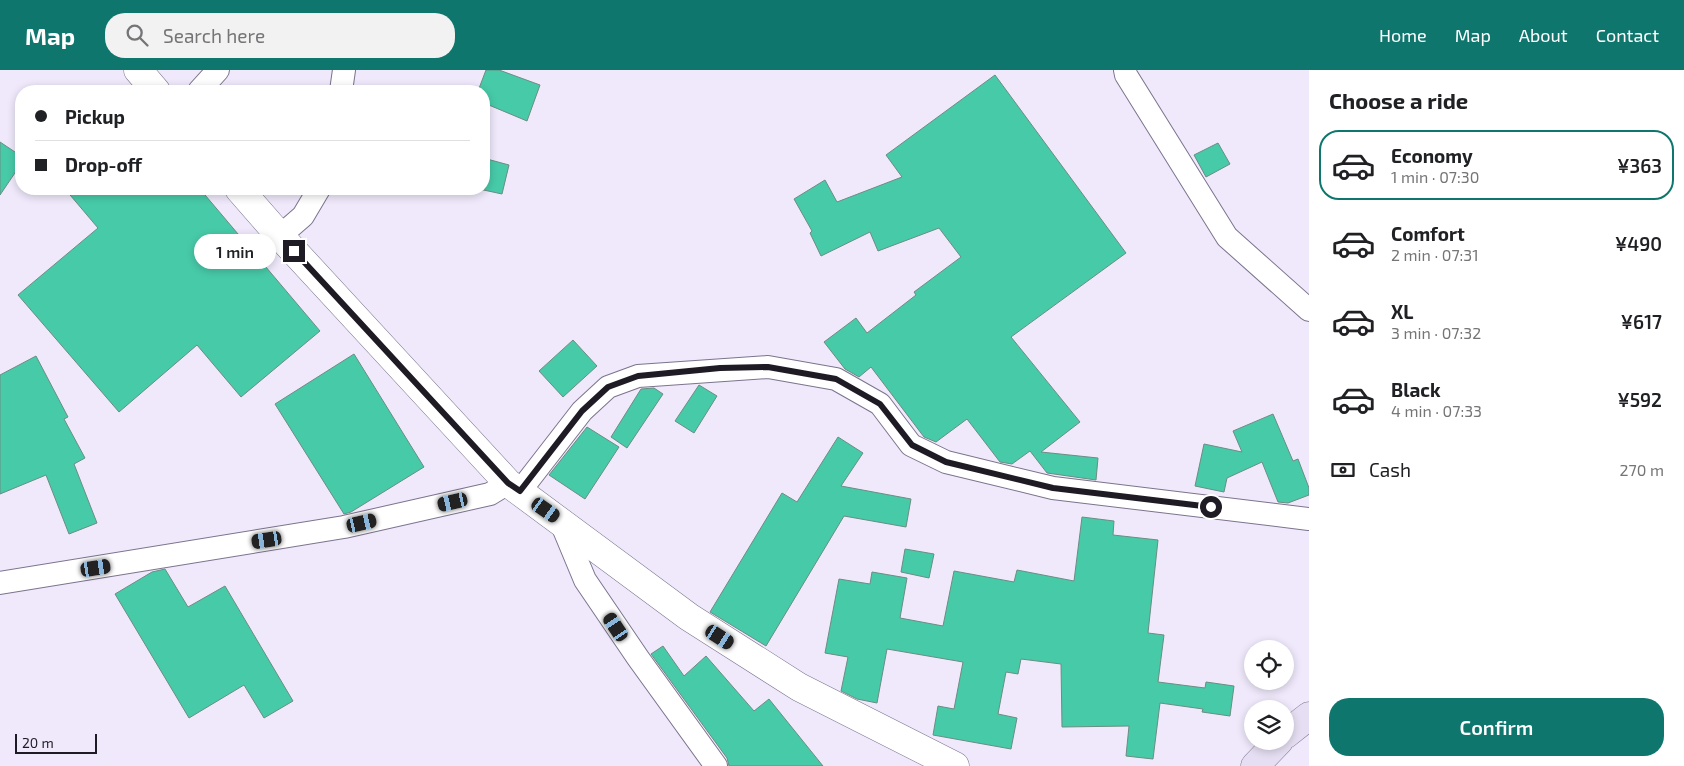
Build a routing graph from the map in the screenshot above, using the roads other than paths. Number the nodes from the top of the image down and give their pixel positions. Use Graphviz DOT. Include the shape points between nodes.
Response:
graph roads {
  1 [pos="138,70"];
  2 [pos="218,70"];
  3 [pos="344,70"];
  4 [pos="1125,70"];
  5 [pos="151,85"];
  6 [pos="204,85"];
  7 [pos="342,85"];
  8 [pos="244,195"];
  9 [pos="315,195"];
  10 [pos="280,236"];
  11 [pos="1309,310"];
  12 [pos="514,487"];
  13 [pos="1309,518"];
  14 [pos="560,520"];
  15 [pos="0,583"];
  16 [pos="1309,716"];
  17 [pos="1294,728"];
  18 [pos="1270,750"];
  19 [pos="716,766"];
  20 [pos="955,766"];
  21 [pos="1255,766"];
  1 -- 5 [label="street"];
  2 -- 6 [label="street"];
  3 -- 7 [label="street"];
  4 -- 11 [label="street" via="1226,237"];
  8 -- 10 [label="street"];
  9 -- 10 [label="street" via="302,216"];
  10 -- 12 [label="street"];
  12 -- 13 [label="street" via="582,411 608,387 638,376 768,367 836,379 880,404 912,445 946,462 1053,488"];
  12 -- 14 [label="street"];
  12 -- 15 [label="street" via="344,527"];
  14 -- 19 [label="street" via="584,580"];
  14 -- 20 [label="street" via="605,557 689,617 799,687"];
  16 -- 17 [label="main road"];
  18 -- 21 [label="main road"];
}
